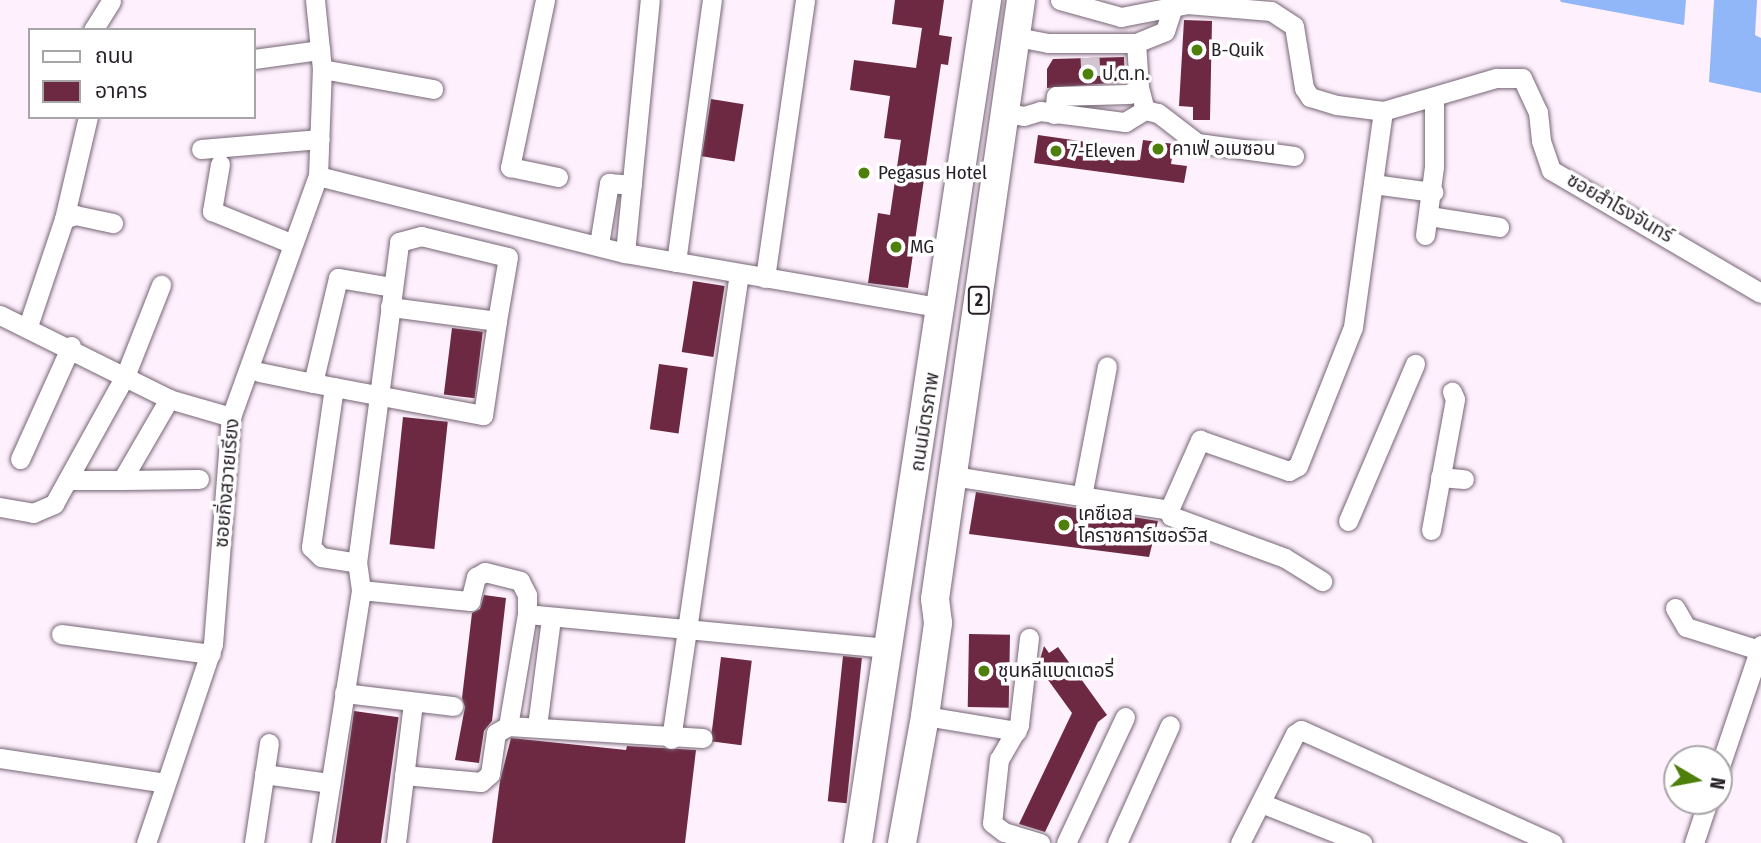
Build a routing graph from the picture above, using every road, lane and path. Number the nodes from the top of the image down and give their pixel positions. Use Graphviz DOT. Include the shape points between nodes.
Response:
graph roads {
  1 [pos="315,0"];
  2 [pos="545,0"];
  3 [pos="650,0"];
  4 [pos="712,0"];
  5 [pos="806,0"];
  6 [pos="988,0"];
  7 [pos="1021,0"];
  8 [pos="1060,0"];
  9 [pos="111,1"];
  10 [pos="1172,4"];
  11 [pos="94,28"];
  12 [pos="1016,37"];
  13 [pos="1136,43"];
  14 [pos="256,60"];
  15 [pos="321,60"];
  16 [pos="1139,87"];
  17 [pos="433,89"];
  18 [pos="1434,100"];
  19 [pos="1145,110"];
  20 [pos="1383,111"];
  21 [pos="1006,113"];
  22 [pos="1054,114"];
  23 [pos="88,119"];
  24 [pos="320,139"];
  25 [pos="201,149"];
  26 [pos="1294,156"];
  27 [pos="220,163"];
  28 [pos="318,176"];
  29 [pos="558,177"];
  30 [pos="1373,184"];
  31 [pos="632,185"];
  32 [pos="1433,192"];
  33 [pos="1429,216"];
  34 [pos="64,219"];
  35 [pos="114,223"];
  36 [pos="1499,227"];
  37 [pos="1426,235"];
  38 [pos="600,238"];
  39 [pos="293,244"];
  40 [pos="625,253"];
  41 [pos="676,262"];
  42 [pos="740,274"];
  43 [pos="765,278"];
  44 [pos="161,285"];
  45 [pos="1761,293"];
  46 [pos="391,297"];
  47 [pos="943,308"];
  48 [pos="0,314"];
  49 [pos="497,321"];
  50 [pos="28,326"];
  51 [pos="71,346"];
  52 [pos="1415,364"];
  53 [pos="1107,366"];
  54 [pos="258,372"];
  55 [pos="126,374"];
  56 [pos="313,383"];
  57 [pos="334,387"];
  58 [pos="1452,393"];
  59 [pos="381,396"];
  60 [pos="169,399"];
  61 [pos="231,417"];
  62 [pos="20,459"];
  63 [pos="953,476"];
  64 [pos="1440,477"];
  65 [pos="199,479"];
  66 [pos="1464,479"];
  67 [pos="68,480"];
  68 [pos="122,480"];
  69 [pos="1082,496"];
  70 [pos="0,508"];
  71 [pos="1169,510"];
  72 [pos="1348,521"];
  73 [pos="1431,530"];
  74 [pos="357,563"];
  75 [pos="1322,581"];
  76 [pos="361,590"];
  77 [pos="1675,608"];
  78 [pos="527,614"];
  79 [pos="551,618"];
  80 [pos="688,628"];
  81 [pos="61,635"];
  82 [pos="1029,638"];
  83 [pos="888,648"];
  84 [pos="1760,648"];
  85 [pos="211,654"];
  86 [pos="344,693"];
  87 [pos="413,702"];
  88 [pos="453,706"];
  89 [pos="925,716"];
  90 [pos="1125,717"];
  91 [pos="1170,725"];
  92 [pos="508,726"];
  93 [pos="537,726"];
  94 [pos="1017,731"];
  95 [pos="703,738"];
  96 [pos="671,739"];
  97 [pos="269,743"];
  98 [pos="1727,745"];
  99 [pos="0,758"];
  100 [pos="264,774"];
  101 [pos="404,775"];
  102 [pos="165,783"];
  103 [pos="330,783"];
  104 [pos="866,786"];
  105 [pos="1261,803"];
  106 [pos="1703,815"];
  107 [pos="146,843"];
  108 [pos="254,843"];
  109 [pos="321,843"];
  110 [pos="396,843"];
  111 [pos="858,843"];
  112 [pos="864,843"];
  113 [pos="902,843"];
  114 [pos="1040,843"];
  115 [pos="1066,843"];
  116 [pos="1117,843"];
  117 [pos="1240,843"];
  118 [pos="1362,843"];
  119 [pos="1553,843"];
  120 [pos="1694,843"];
  1 -- 15 [label="street, ซอยกิ่งสวายเรียง"];
  2 -- 29 [label="street" via="510,166"];
  3 -- 31 [label="street"];
  4 -- 41 [label="street"];
  5 -- 43 [label="street"];
  6 -- 47 [label="highway, ถนนมิตรภาพ / 2"];
  7 -- 12 [label="highway, ถนนมิตรภาพ / 2"];
  8 -- 10 [label="street, ซอยสำโรงจันทร์" via="1121,16"];
  9 -- 11 [label="street"];
  10 -- 13 [label="street" via="1165,31"];
  10 -- 20 [label="street, ซอยสำโรงจันทร์" via="1271,10 1294,26 1304,88 1310,97"];
  12 -- 13 [label="street" via="1090,50"];
  12 -- 21 [label="highway, ถนนมิตรภาพ / 2"];
  13 -- 16 [label="street"];
  14 -- 15 [label="street"];
  15 -- 17 [label="street"];
  15 -- 24 [label="street, ซอยกิ่งสวายเรียง"];
  16 -- 19 [label="street"];
  16 -- 22 [label="street" via="1129,94 1056,96"];
  18 -- 20 [label="street, ซอยสำโรงจันทร์"];
  18 -- 32 [label="street"];
  18 -- 45 [label="street, ซอยสำโรงจันทร์" via="1496,78 1522,78 1538,112 1551,170"];
  19 -- 22 [label="street" via="1125,122"];
  19 -- 26 [label="street" via="1158,113 1197,143"];
  20 -- 30 [label="street"];
  21 -- 22 [label="street"];
  21 -- 63 [label="highway, ถนนมิตรภาพ / 2"];
  23 -- 34 [label="street"];
  24 -- 25 [label="street"];
  24 -- 28 [label="street, ซอยกิ่งสวายเรียง"];
  27 -- 39 [label="street" via="212,211"];
  28 -- 39 [label="street, ซอยกิ่งสวายเรียง"];
  28 -- 40 [label="street"];
  30 -- 32 [label="street"];
  30 -- 71 [label="street" via="1353,327 1295,470 1200,440"];
  31 -- 38 [label="street" via="609,183"];
  31 -- 40 [label="street"];
  32 -- 33 [label="street"];
  33 -- 36 [label="street"];
  33 -- 37 [label="street"];
  34 -- 35 [label="street" via="75,215"];
  34 -- 50 [label="street"];
  39 -- 61 [label="street, ซอยกิ่งสวายเรียง"];
  40 -- 41 [label="street"];
  41 -- 42 [label="street"];
  42 -- 43 [label="street"];
  42 -- 80 [label="street"];
  43 -- 47 [label="street"];
  44 -- 55 [label="street"];
  46 -- 49 [label="street"];
  46 -- 49 [label="street" via="399,242 421,236 508,257"];
  46 -- 56 [label="street" via="338,278"];
  46 -- 59 [label="street"];
  47 -- 83 [label="highway, ถนนมิตรภาพ / 2"];
  48 -- 50 [label="street"];
  49 -- 59 [label="street" via="483,415"];
  50 -- 51 [label="street"];
  51 -- 55 [label="street"];
  51 -- 62 [label="street"];
  52 -- 72 [label="street"];
  53 -- 69 [label="street"];
  54 -- 56 [label="street"];
  55 -- 60 [label="street"];
  55 -- 67 [label="street"];
  56 -- 57 [label="street"];
  57 -- 59 [label="street"];
  57 -- 74 [label="street" via="312,547 321,557"];
  58 -- 64 [label="street"];
  59 -- 74 [label="street"];
  60 -- 61 [label="street"];
  60 -- 68 [label="street"];
  61 -- 85 [label="street, ซอยกิ่งสวายเรียง"];
  63 -- 69 [label="street"];
  63 -- 89 [label="highway, ถนนมิตรภาพ / 2" via="935,599 938,623"];
  64 -- 66 [label="street"];
  64 -- 73 [label="street"];
  65 -- 68 [label="street"];
  67 -- 68 [label="street"];
  67 -- 70 [label="street" via="48,510 33,513"];
  69 -- 71 [label="street"];
  71 -- 75 [label="street" via="1171,516 1285,558"];
  74 -- 76 [label="street"];
  76 -- 78 [label="street" via="470,601 475,577 485,572 520,581 527,595"];
  76 -- 86 [label="street"];
  77 -- 84 [label="street" via="1681,623 1699,623"];
  78 -- 79 [label="street"];
  78 -- 92 [label="street"];
  79 -- 80 [label="street"];
  79 -- 93 [label="street"];
  80 -- 83 [label="street"];
  80 -- 96 [label="street"];
  81 -- 85 [label="street"];
  82 -- 94 [label="street"];
  83 -- 104 [label="highway, ถนนมิตรภาพ / 2"];
  84 -- 98 [label="street"];
  85 -- 102 [label="street, ซอยกิ่งสวายเรียง"];
  86 -- 87 [label="street"];
  86 -- 103 [label="street"];
  87 -- 88 [label="street"];
  87 -- 101 [label="street"];
  89 -- 94 [label="street"];
  89 -- 113 [label="highway, ถนนมิตรภาพ / 2"];
  90 -- 115 [label="street"];
  91 -- 116 [label="street"];
  92 -- 93 [label="street"];
  92 -- 101 [label="street" via="496,733 490,774 481,782"];
  93 -- 96 [label="street"];
  94 -- 114 [label="street" via="999,759 992,823 1004,832"];
  95 -- 96 [label="street"];
  97 -- 100 [label="street"];
  99 -- 102 [label="street"];
  100 -- 103 [label="street"];
  100 -- 108 [label="street"];
  101 -- 110 [label="street"];
  102 -- 107 [label="street, ซอยกิ่งสวายเรียง"];
  103 -- 109 [label="street"];
  104 -- 111 [label="highway, ถนนมิตรภาพ / 2"];
  104 -- 112 [label="highway"];
  105 -- 117 [label="street"];
  105 -- 118 [label="street"];
  105 -- 119 [label="street" via="1294,734 1301,730"];
  106 -- 120 [label="street"];
}
